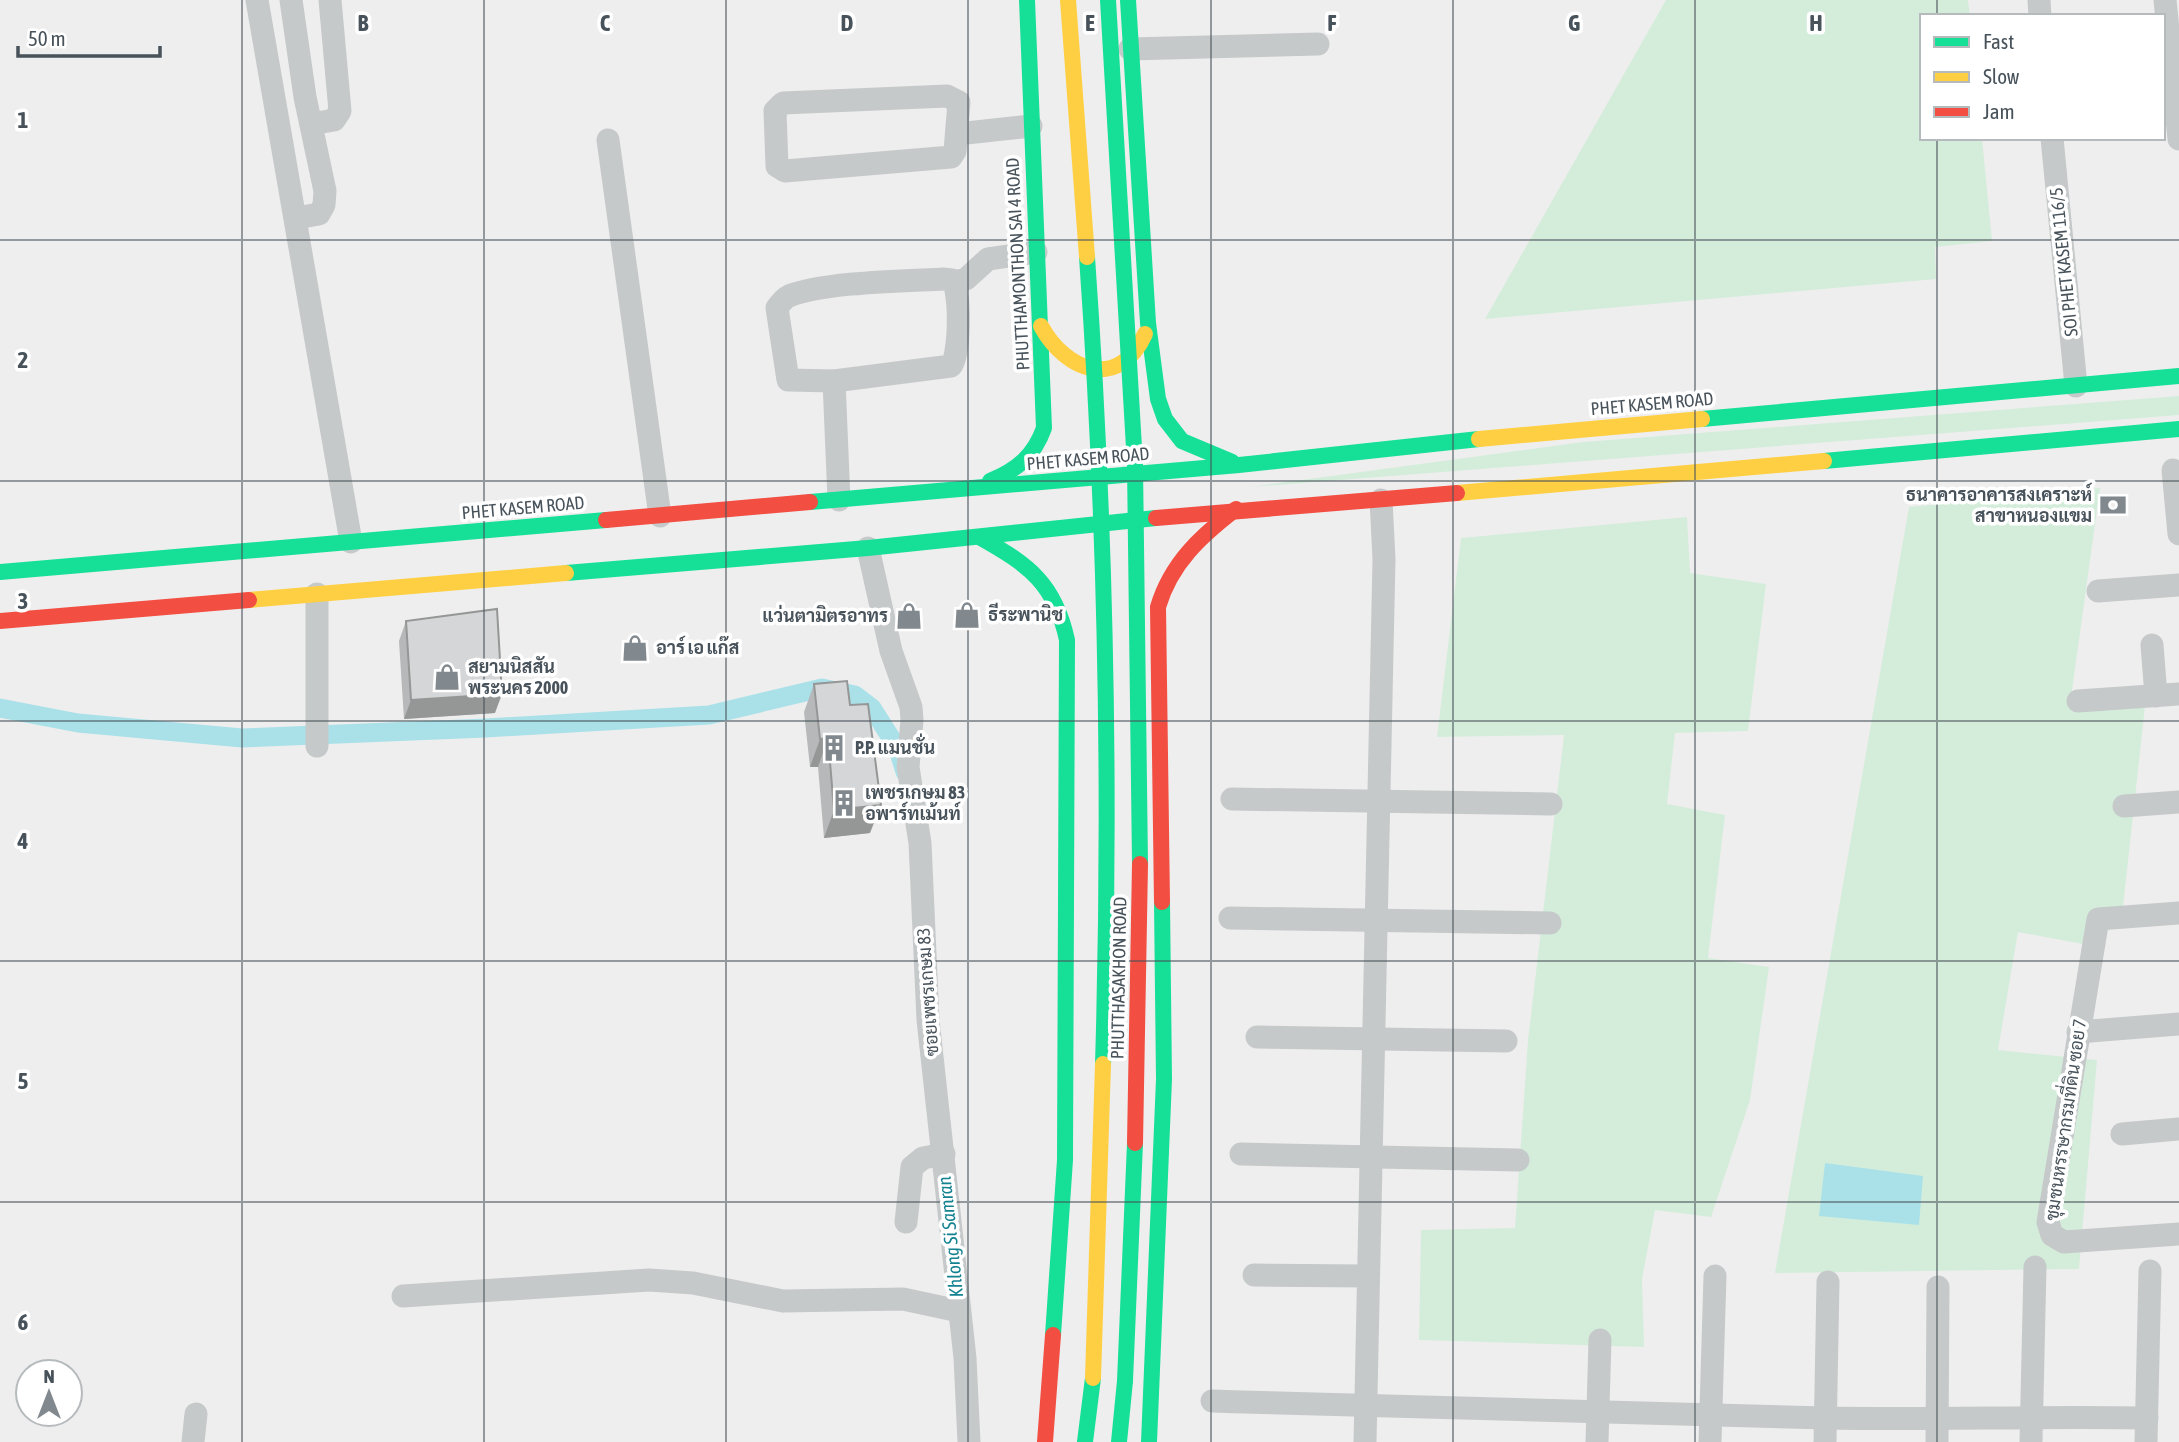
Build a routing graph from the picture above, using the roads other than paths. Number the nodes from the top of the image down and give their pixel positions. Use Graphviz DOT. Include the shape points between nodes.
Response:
graph roads {
  1 [pos="257,0"];
  2 [pos="291,0"];
  3 [pos="330,0"];
  4 [pos="1027,0"];
  5 [pos="1068,0"];
  6 [pos="1108,0"];
  7 [pos="1128,0"];
  8 [pos="2165,0"];
  9 [pos="1318,44"];
  10 [pos="1130,49"];
  11 [pos="311,124"];
  12 [pos="1031,126"];
  13 [pos="957,134"];
  14 [pos="2179,139"];
  15 [pos="608,140"];
  16 [pos="2052,140"];
  17 [pos="296,218"];
  18 [pos="1036,252"];
  19 [pos="955,282"];
  20 [pos="1148,323"];
  21 [pos="1041,326"];
  22 [pos="2179,376"];
  23 [pos="834,381"];
  24 [pos="2077,386"];
  25 [pos="2179,429"];
  26 [pos="1239,465"];
  27 [pos="2173,470"];
  28 [pos="974,488"];
  29 [pos="1381,499"];
  30 [pos="839,500"];
  31 [pos="1236,509"];
  32 [pos="660,516"];
  33 [pos="2179,534"];
  34 [pos="981,538"];
  35 [pos="351,542"];
  36 [pos="868,548"];
  37 [pos="0,572"];
  38 [pos="2179,585"];
  39 [pos="2098,591"];
  40 [pos="317,594"];
  41 [pos="0,621"];
  42 [pos="2152,645"];
  43 [pos="2168,695"];
  44 [pos="2078,701"];
  45 [pos="317,746"];
  46 [pos="1068,767"];
  47 [pos="1160,771"];
  48 [pos="1232,799"];
  49 [pos="1377,802"];
  50 [pos="2179,802"];
  51 [pos="1551,804"];
  52 [pos="2124,806"];
  53 [pos="2179,913"];
  54 [pos="1230,918"];
  55 [pos="1375,921"];
  56 [pos="1550,923"];
  57 [pos="2179,1024"];
  58 [pos="2078,1032"];
  59 [pos="1257,1037"];
  60 [pos="1373,1038"];
  61 [pos="1506,1041"];
  62 [pos="2179,1129"];
  63 [pos="2122,1134"];
  64 [pos="944,1154"];
  65 [pos="1241,1154"];
  66 [pos="1371,1157"];
  67 [pos="1518,1160"];
  68 [pos="906,1222"];
  69 [pos="2179,1234"];
  70 [pos="2035,1267"];
  71 [pos="2150,1271"];
  72 [pos="1254,1275"];
  73 [pos="1368,1276"];
  74 [pos="1715,1276"];
  75 [pos="1828,1282"];
  76 [pos="1938,1287"];
  77 [pos="403,1296"];
  78 [pos="960,1311"];
  79 [pos="1600,1340"];
  80 [pos="1212,1401"];
  81 [pos="1366,1406"];
  82 [pos="196,1414"];
  83 [pos="1598,1414"];
  84 [pos="1710,1415"];
  85 [pos="2031,1415"];
  86 [pos="1825,1418"];
  87 [pos="2147,1418"];
  88 [pos="1937,1431"];
  89 [pos="193,1442"];
  90 [pos="969,1442"];
  91 [pos="1045,1442"];
  92 [pos="1085,1442"];
  93 [pos="1119,1442"];
  94 [pos="1149,1442"];
  95 [pos="1366,1442"];
  96 [pos="1597,1442"];
  97 [pos="1710,1442"];
  98 [pos="1825,1442"];
  99 [pos="2031,1442"];
  100 [pos="2146,1442"];
  1 -- 17 [label="street"];
  2 -- 11 [label="street"];
  3 -- 11 [label="street" via="340,111 334,120"];
  4 -- 12 [label="main road, PHUTTHAMONTHON SAI 4 ROAD"];
  5 -- 92 [label="main road, PHUTTHASAKHON ROAD, bridge" via="1101,517 1105,729 1093,1378"];
  6 -- 93 [label="main road, PHUTTHASAKHON ROAD, bridge" via="1140,668 1136,1145"];
  7 -- 10 [label="main road"];
  8 -- 14 [label="street"];
  9 -- 10 [label="street"];
  10 -- 20 [label="main road"];
  11 -- 17 [label="street" via="324,205 320,214"];
  12 -- 13 [label="street"];
  12 -- 18 [label="main road, PHUTTHAMONTHON SAI 4 ROAD"];
  13 -- 13 [label="street" via="958,102 947,96 783,103 775,111 777,166 785,171 942,160 951,158"];
  15 -- 32 [label="street"];
  16 -- 24 [label="street, SOI PHET KASEM 116/5"];
  17 -- 35 [label="street"];
  18 -- 19 [label="street" via="988,259"];
  18 -- 21 [label="main road, PHUTTHAMONTHON SAI 4 ROAD"];
  19 -- 23 [label="street" via="957,348 951,366"];
  19 -- 23 [label="street" via="887,282 806,291 782,300 778,308 788,380"];
  20 -- 21 [label="main road" via="1132,356 1103,369 1065,359"];
  20 -- 26 [label="main road" via="1154,379 1165,419 1182,441"];
  21 -- 28 [label="main road, PHUTTHAMONTHON SAI 4 ROAD" via="1044,416 1039,445 1027,462 1010,474"];
  22 -- 24 [label="main road, PHET KASEM ROAD"];
  23 -- 30 [label="street"];
  24 -- 26 [label="main road, PHET KASEM ROAD" via="1466,440"];
  25 -- 29 [label="main road"];
  26 -- 28 [label="main road, PHET KASEM ROAD"];
  27 -- 33 [label="street"];
  28 -- 30 [label="main road, PHET KASEM ROAD"];
  29 -- 31 [label="main road"];
  29 -- 49 [label="street" via="1384,559"];
  30 -- 32 [label="main road, PHET KASEM ROAD"];
  31 -- 34 [label="main road"];
  31 -- 47 [label="main road" via="1204,533 1162,587 1158,607"];
  32 -- 35 [label="main road, PHET KASEM ROAD"];
  34 -- 36 [label="main road"];
  34 -- 46 [label="main road" via="1031,569 1053,593 1064,615"];
  35 -- 37 [label="main road, PHET KASEM ROAD"];
  36 -- 40 [label="main road"];
  36 -- 64 [label="street, ซอยเพชรเกษม 83" via="891,651 911,707 908,767 920,843 928,1020"];
  38 -- 39 [label="street"];
  40 -- 41 [label="main road"];
  40 -- 45 [label="street"];
  42 -- 43 [label="street"];
  43 -- 44 [label="street"];
  46 -- 47 [label="main road" via="1073,744 1086,723 1111,714 1143,725"];
  46 -- 91 [label="main road" via="1065,1160"];
  47 -- 94 [label="main road" via="1164,1079"];
  48 -- 49 [label="street"];
  49 -- 51 [label="street"];
  49 -- 55 [label="street"];
  50 -- 52 [label="street"];
  53 -- 58 [label="street, ชุมชนหรรษากรมที่ดิน ซอย 7" via="2098,919"];
  54 -- 55 [label="street"];
  55 -- 56 [label="street"];
  55 -- 60 [label="street"];
  57 -- 58 [label="street"];
  58 -- 69 [label="street, ชุมชนหรรษากรมที่ดิน ซอย 7" via="2048,1222 2053,1235 2064,1242"];
  59 -- 60 [label="street"];
  60 -- 61 [label="street"];
  60 -- 66 [label="street"];
  62 -- 63 [label="street"];
  64 -- 68 [label="street" via="923,1158 912,1167"];
  64 -- 78 [label="street, ซอยเพชรเกษม 83"];
  65 -- 66 [label="street"];
  66 -- 67 [label="street"];
  66 -- 73 [label="street"];
  70 -- 85 [label="street"];
  71 -- 87 [label="street"];
  72 -- 73 [label="street"];
  73 -- 81 [label="street"];
  74 -- 84 [label="street"];
  75 -- 86 [label="street"];
  76 -- 88 [label="street"];
  77 -- 78 [label="street" via="649,1280 693,1283 783,1301 892,1298"];
  78 -- 90 [label="street, ซอยเพชรเกษม 83"];
  79 -- 83 [label="street"];
  80 -- 81 [label="street"];
  81 -- 83 [label="street"];
  81 -- 95 [label="street"];
  82 -- 89 [label="street"];
  83 -- 84 [label="street"];
  83 -- 96 [label="street"];
  84 -- 86 [label="street"];
  84 -- 97 [label="street"];
  85 -- 87 [label="street"];
  85 -- 88 [label="street"];
  85 -- 99 [label="street"];
  86 -- 88 [label="street"];
  86 -- 98 [label="street"];
  87 -- 100 [label="street"];
}
